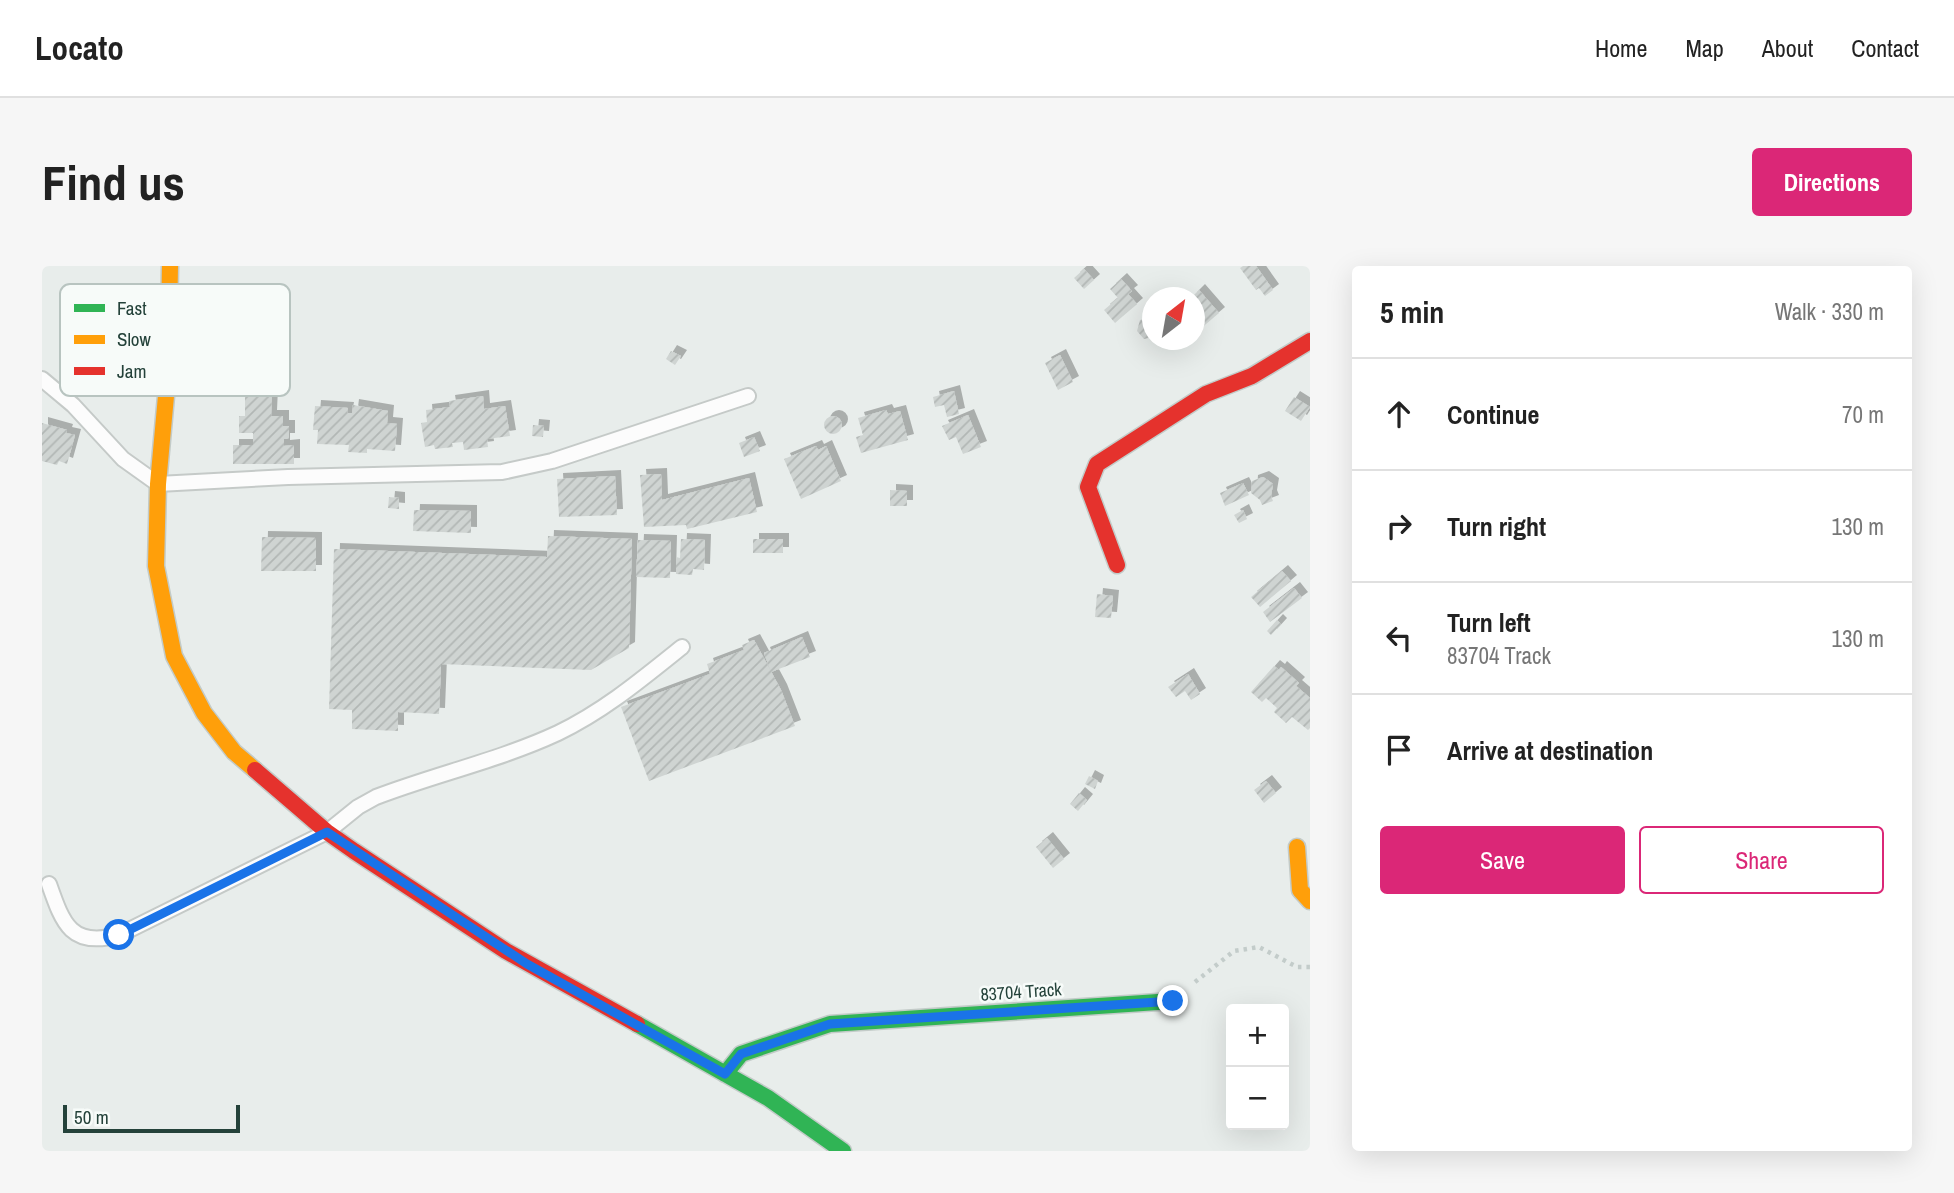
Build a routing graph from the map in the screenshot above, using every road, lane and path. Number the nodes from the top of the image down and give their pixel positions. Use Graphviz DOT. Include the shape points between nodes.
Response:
graph roads {
  1 [pos="170,266"];
  2 [pos="170,284"];
  3 [pos="1310,341"];
  4 [pos="42,379"];
  5 [pos="60,394"];
  6 [pos="63,396"];
  7 [pos="166,396"];
  8 [pos="748,396"];
  9 [pos="158,484"];
  10 [pos="1117,565"];
  11 [pos="682,648"];
  12 [pos="327,832"];
  13 [pos="1297,847"];
  14 [pos="49,884"];
  15 [pos="1310,901"];
  16 [pos="1310,967"];
  17 [pos="1173,1001"];
  18 [pos="725,1074"];
  19 [pos="843,1151"];
  1 -- 2 [label="street"];
  3 -- 10 [label="street" via="1252,376 1206,394 1097,464 1088,486"];
  4 -- 5 [label="lane"];
  6 -- 9 [label="lane" via="123,459"];
  7 -- 9 [label="street"];
  8 -- 9 [label="lane" via="552,461 502,471"];
  9 -- 12 [label="street" via="156,566 174,656 204,713 234,752"];
  11 -- 12 [label="lane" via="610,704 560,732 376,797"];
  12 -- 14 [label="lane" via="119,935 99,940 83,939 70,929"];
  12 -- 18 [label="street" via="527,964"];
  13 -- 15 [label="street" via="1300,890"];
  16 -- 17 [label="path" via="1297,967 1259,947 1234,951"];
  17 -- 18 [label="street, 83704 Track" via="830,1024 741,1054"];
  18 -- 19 [label="street" via="804,1121"];
}
